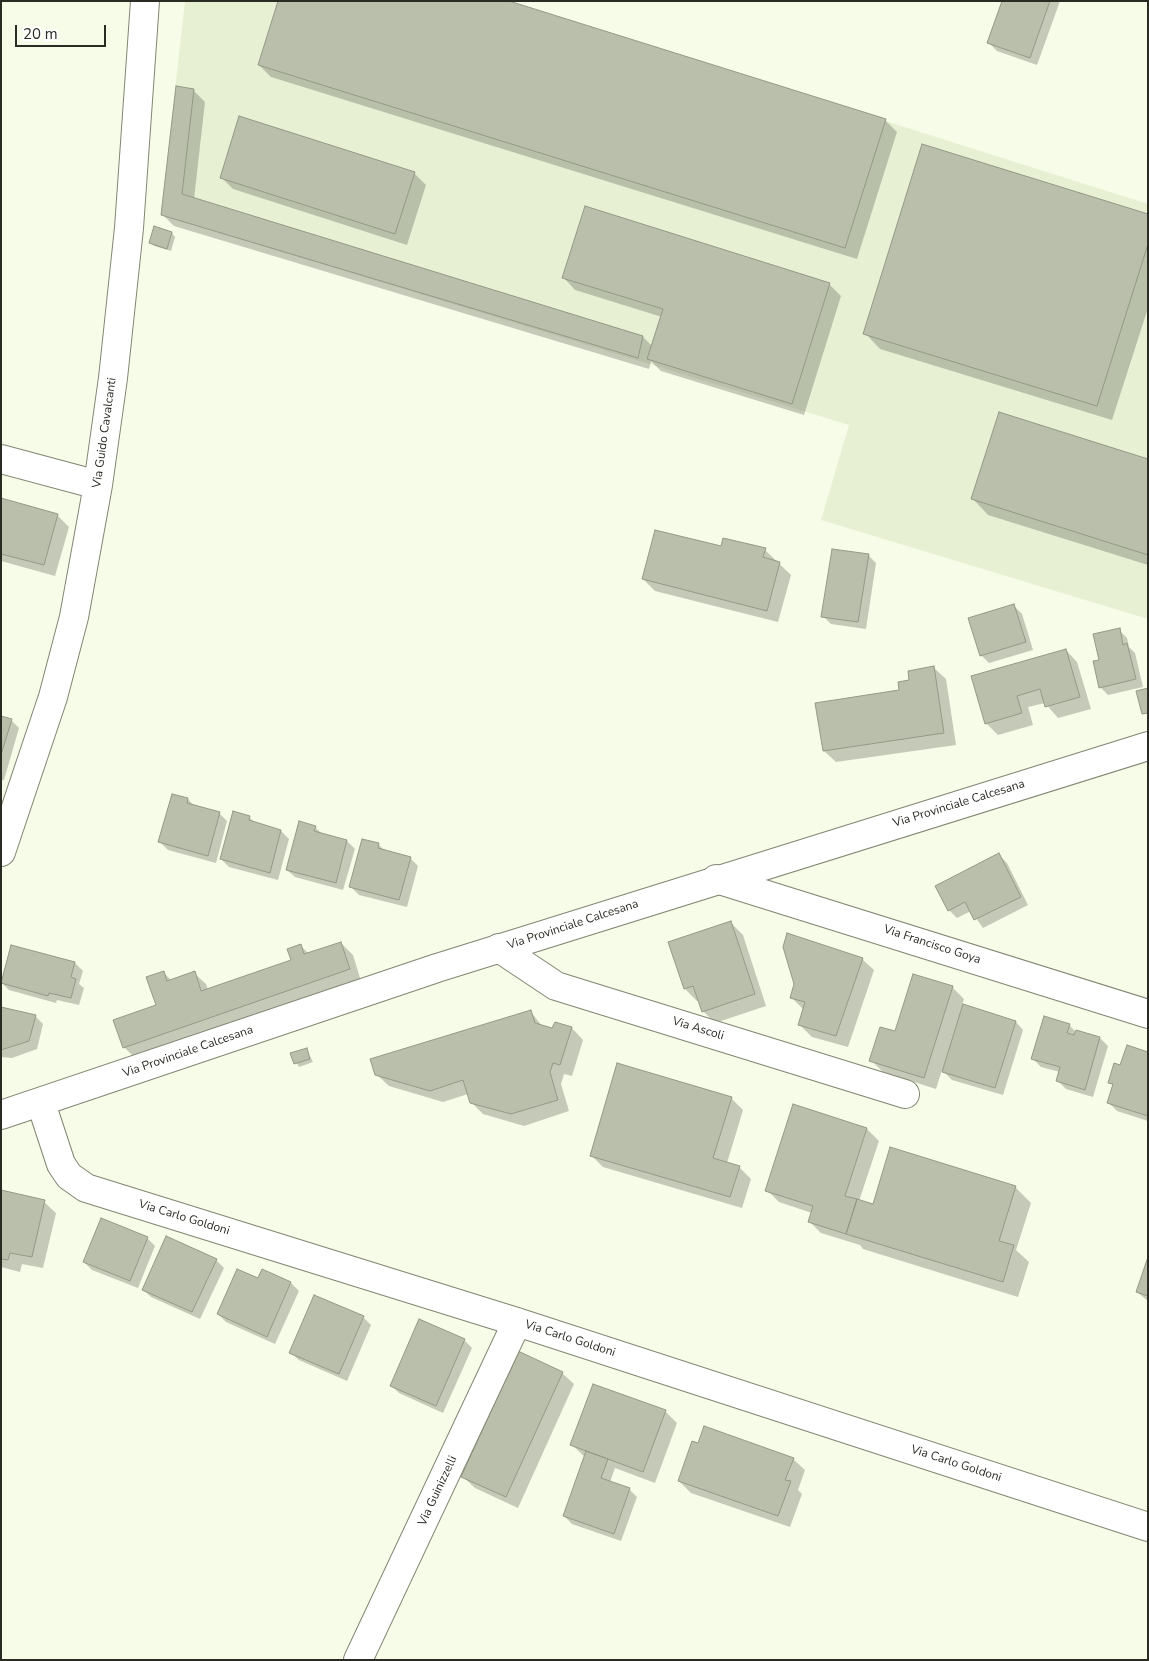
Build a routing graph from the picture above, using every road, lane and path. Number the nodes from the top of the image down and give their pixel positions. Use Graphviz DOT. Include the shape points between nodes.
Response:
graph roads {
  1 [pos="146,1"];
  2 [pos="1,459"];
  3 [pos="98,486"];
  4 [pos="1148,746"];
  5 [pos="1,852"];
  6 [pos="716,879"];
  7 [pos="499,948"];
  8 [pos="1148,1014"];
  9 [pos="905,1094"];
  10 [pos="41,1102"];
  11 [pos="1,1115"];
  12 [pos="517,1322"];
  13 [pos="1148,1527"];
  14 [pos="358,1660"];
  1 -- 3 [label="street, Via Guido Cavalcanti" via="129,228"];
  2 -- 3 [label="street"];
  3 -- 5 [label="street, Via Guido Cavalcanti" via="74,616 53,697"];
  4 -- 6 [label="street, Via Provinciale Calcesana"];
  6 -- 7 [label="street, Via Provinciale Calcesana"];
  6 -- 8 [label="street, Via Francisco Goya"];
  7 -- 9 [label="street, Via Ascoli" via="556,986"];
  7 -- 10 [label="street, Via Provinciale Calcesana"];
  10 -- 11 [label="street, Via Provinciale Calcesana"];
  10 -- 12 [label="street, Via Carlo Goldoni" via="61,1164 69,1176 86,1188"];
  12 -- 13 [label="street, Via Carlo Goldoni"];
  12 -- 14 [label="street, Via Guinizzelli"];
}
